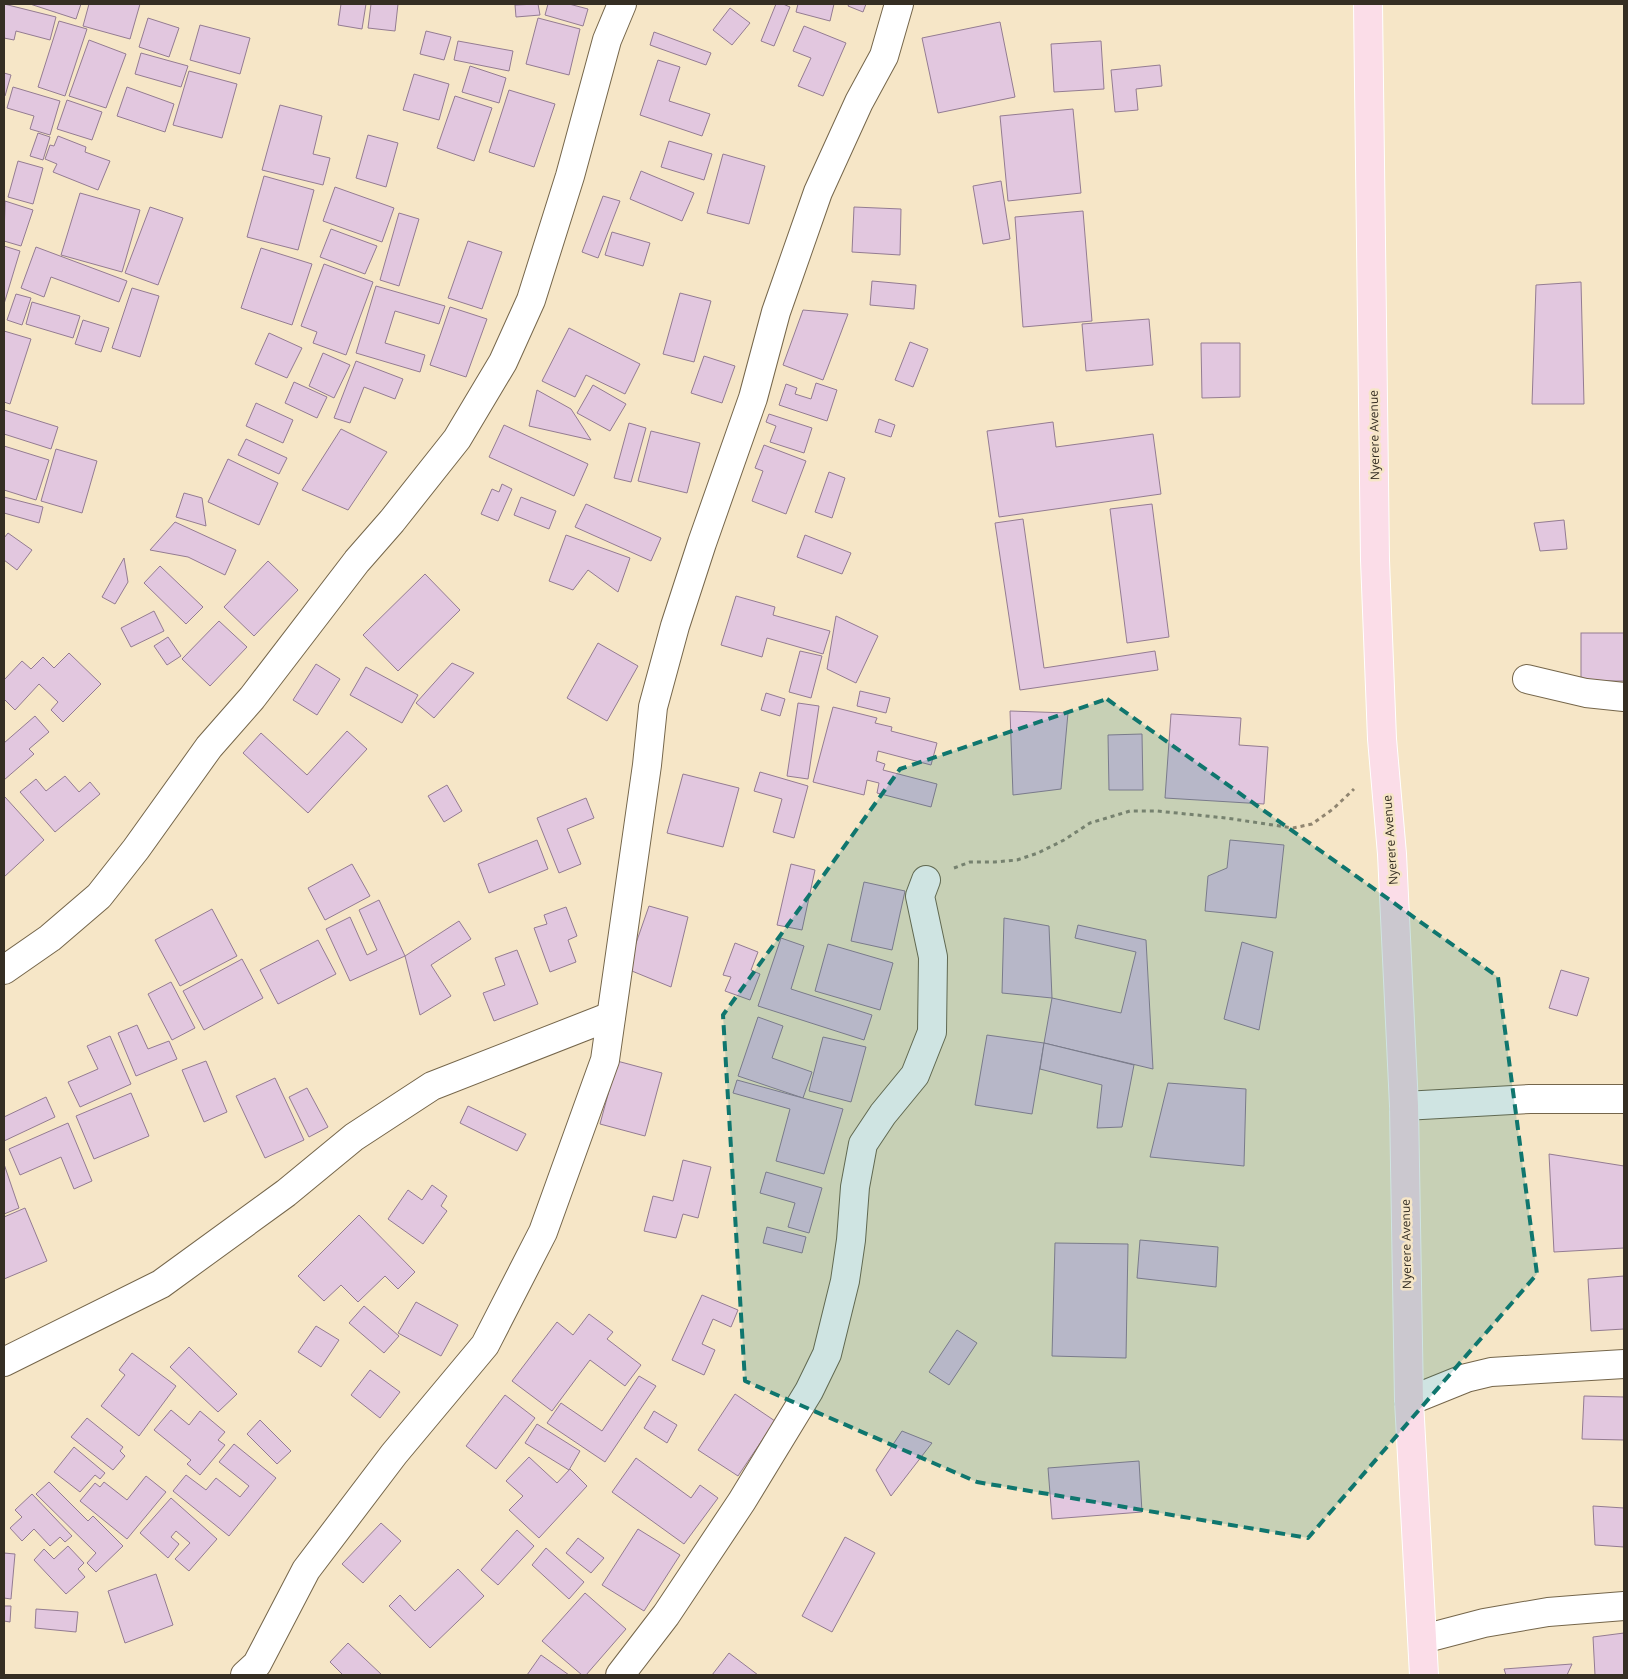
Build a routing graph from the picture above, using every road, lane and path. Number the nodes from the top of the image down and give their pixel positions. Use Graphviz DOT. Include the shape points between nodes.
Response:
graph roads {
  1 [pos="622,4"];
  2 [pos="899,4"];
  3 [pos="1368,4"];
  4 [pos="1527,679"];
  5 [pos="1624,697"];
  6 [pos="1384,758"];
  7 [pos="926,880"];
  8 [pos="4,970"];
  9 [pos="612,1016"];
  10 [pos="1624,1099"];
  11 [pos="1404,1106"];
  12 [pos="4,1362"];
  13 [pos="1624,1364"];
  14 [pos="1409,1401"];
  15 [pos="1624,1606"];
  16 [pos="1423,1639"];
  17 [pos="245,1675"];
  18 [pos="620,1675"];
  19 [pos="1424,1675"];
  1 -- 8 [label="street" via="607,40 570,176 531,300 503,362 457,439 351,568 252,698 209,747 99,896 50,938"];
  2 -- 9 [label="street" via="884,56 818,192 776,312 753,398 675,626 653,707"];
  3 -- 6 [label="main road, Nyerere Avenue" via="1376,560"];
  4 -- 5 [label="street" via="1586,693"];
  6 -- 7 [label="path" via="1333,809 1312,824 1293,828 1226,818 1130,811 1090,823 1038,853 1016,860 970,862"];
  6 -- 11 [label="main road, Nyerere Avenue"];
  7 -- 18 [label="street" via="920,896 932,957 932,1032 915,1075 863,1144 845,1281 827,1354 809,1391 742,1501 666,1615"];
  9 -- 12 [label="street" via="432,1086 354,1137 286,1193 161,1284"];
  9 -- 17 [label="street" via="605,1060 543,1232 485,1345 394,1454 306,1570 257,1664"];
  10 -- 11 [label="street" via="1530,1099"];
  11 -- 14 [label="main road, Nyerere Avenue"];
  13 -- 14 [label="street" via="1491,1372 1466,1378"];
  14 -- 16 [label="main road, Nyerere Avenue"];
  15 -- 16 [label="street" via="1548,1612 1484,1623"];
  16 -- 19 [label="main road, Nyerere Avenue"];
}
